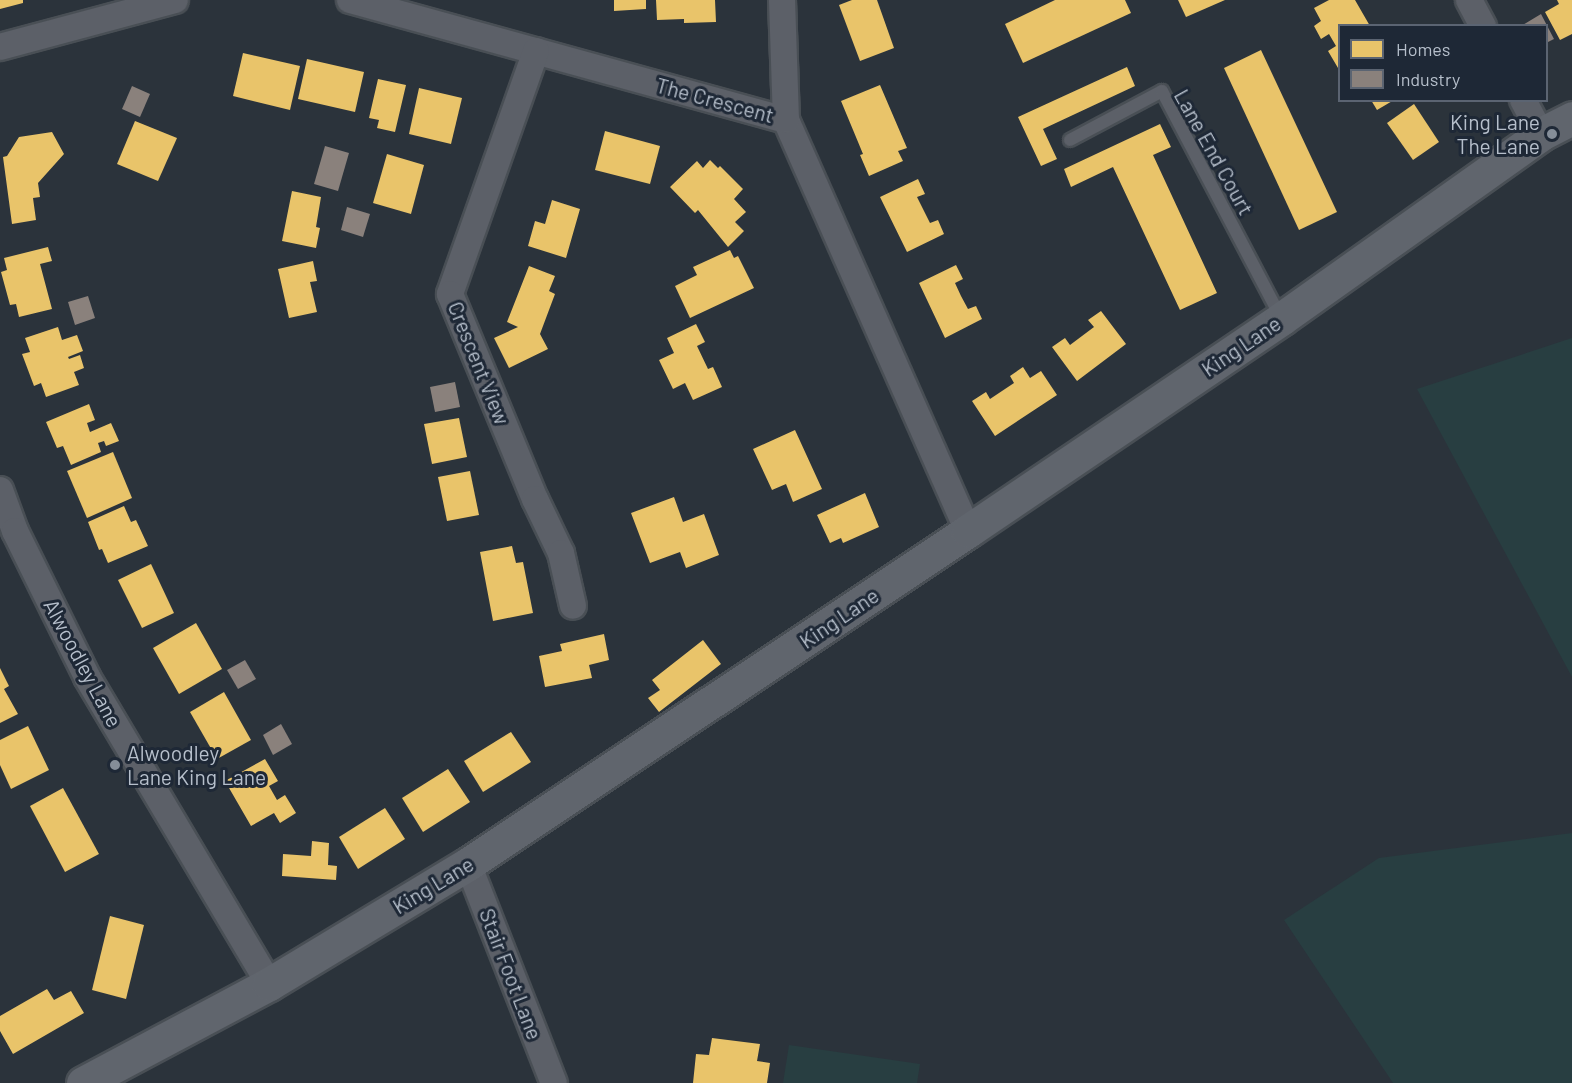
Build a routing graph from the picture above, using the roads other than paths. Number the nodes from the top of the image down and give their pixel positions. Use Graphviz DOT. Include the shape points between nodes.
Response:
graph roads {
  1 [pos="175,0"];
  2 [pos="350,0"];
  3 [pos="782,0"];
  4 [pos="1469,0"];
  5 [pos="1482,24"];
  6 [pos="0,47"];
  7 [pos="536,51"];
  8 [pos="1524,102"];
  9 [pos="1572,118"];
  10 [pos="786,120"];
  11 [pos="1541,134"];
  12 [pos="1070,140"];
  13 [pos="1281,319"];
  14 [pos="0,490"];
  15 [pos="968,531"];
  16 [pos="573,606"];
  17 [pos="468,864"];
  18 [pos="269,984"];
  19 [pos="83,1083"];
  20 [pos="554,1083"];
  1 -- 6 [label="street"];
  2 -- 7 [label="street, The Crescent"];
  3 -- 10 [label="street"];
  4 -- 5 [label="street"];
  7 -- 10 [label="street, The Crescent"];
  7 -- 16 [label="street, Crescent View" via="450,294 561,553"];
  8 -- 11 [label="street"];
  9 -- 11 [label="street, King Lane"];
  10 -- 15 [label="street, The Crescent"];
  11 -- 13 [label="street, King Lane"];
  12 -- 13 [label="lane, Lane End Court" via="1162,92"];
  13 -- 15 [label="street, King Lane"];
  14 -- 18 [label="street, Alwoodley Lane" via="15,531 87,677"];
  15 -- 17 [label="street, King Lane"];
  17 -- 18 [label="street, King Lane"];
  17 -- 20 [label="street, Stair Foot Lane"];
  18 -- 19 [label="street, King Lane"];
}
